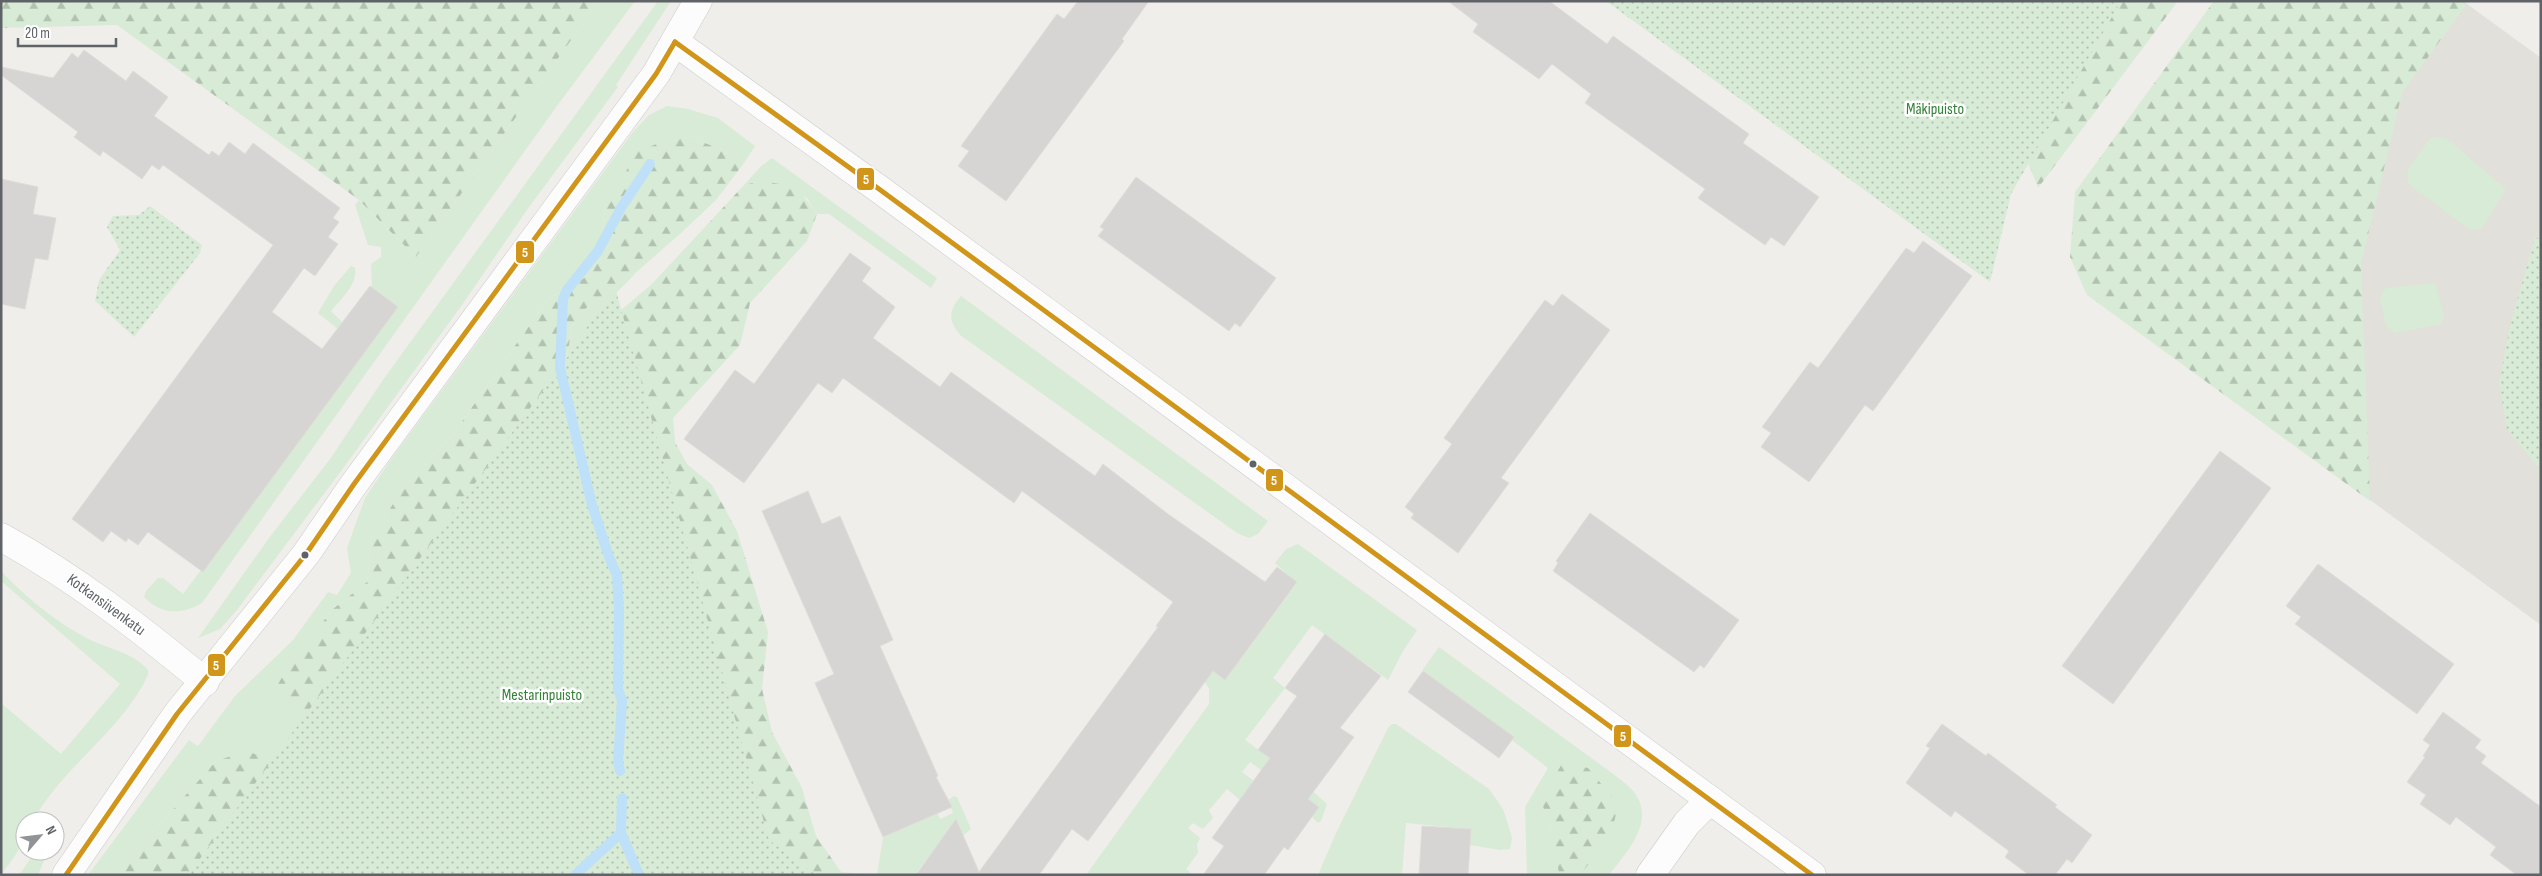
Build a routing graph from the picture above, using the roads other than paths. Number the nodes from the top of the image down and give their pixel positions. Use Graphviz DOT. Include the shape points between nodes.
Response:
graph roads {
  1 [pos="698,1"];
  2 [pos="674,42"];
  3 [pos="1,536"];
  4 [pos="205,682"];
  5 [pos="1710,800"];
  6 [pos="66,875"];
  7 [pos="1650,875"];
  8 [pos="1812,875"];
  1 -- 2 [label="street"];
  2 -- 4 [label="street" via="656,74 306,554"];
  2 -- 5 [label="street"];
  3 -- 4 [label="street, Kotkansiivenkatu" via="79,586 158,643"];
  4 -- 6 [label="street" via="177,714"];
  5 -- 7 [label="street" via="1687,823"];
  5 -- 8 [label="street"];
}
